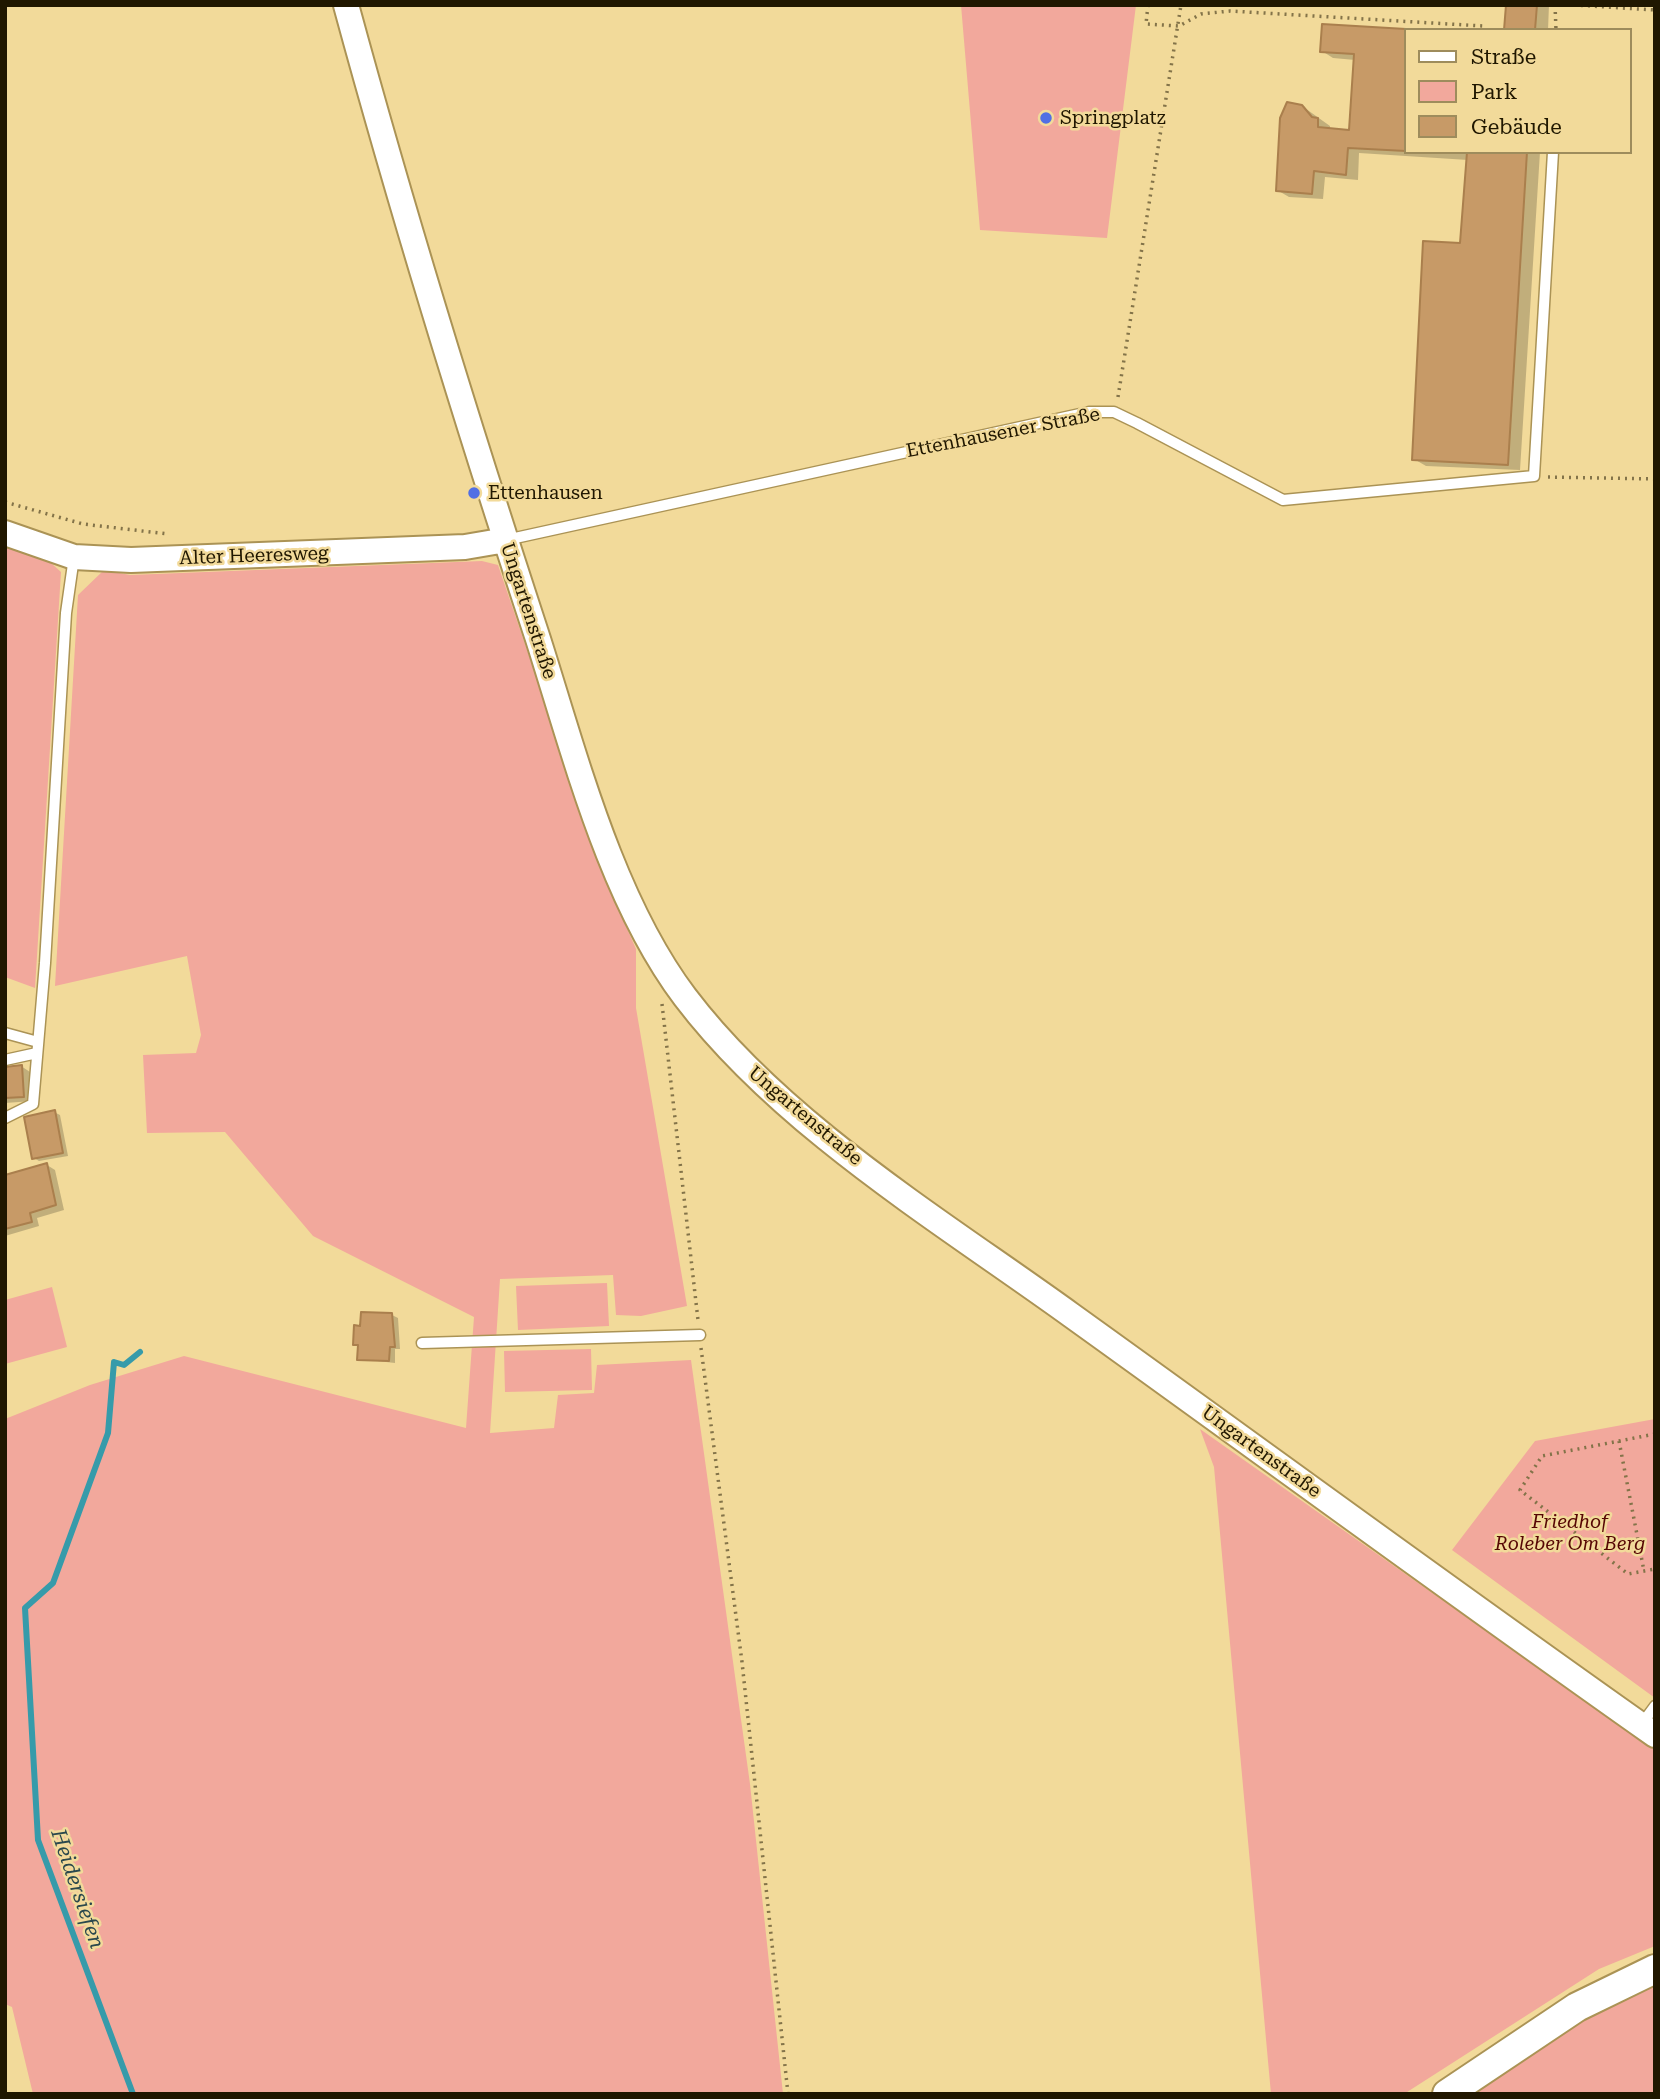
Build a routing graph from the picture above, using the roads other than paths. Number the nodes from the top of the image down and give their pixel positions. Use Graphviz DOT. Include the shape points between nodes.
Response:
graph roads {
  1 [pos="346,5"];
  2 [pos="1553,154"];
  3 [pos="5,533"];
  4 [pos="506,540"];
  5 [pos="74,557"];
  6 [pos="5,1032"];
  7 [pos="37,1047"];
  8 [pos="5,1060"];
  9 [pos="5,1118"];
  10 [pos="700,1335"];
  11 [pos="422,1343"];
  12 [pos="1650,1722"];
  13 [pos="1655,1969"];
  14 [pos="1447,2094"];
  1 -- 4 [label="street, Ungartenstraße" via="422,276"];
  2 -- 4 [label="lane, Ettenhausener Straße" via="1534,476 1283,500 1114,412 1075,415"];
  3 -- 5 [label="street, Alter Heeresweg"];
  4 -- 5 [label="street, Alter Heeresweg" via="465,547 364,552 131,560"];
  4 -- 12 [label="street, Ungartenstraße" via="615,868 656,952 684,996 747,1069 872,1171"];
  5 -- 7 [label="lane" via="66,613"];
  6 -- 7 [label="lane"];
  7 -- 8 [label="lane"];
  7 -- 9 [label="lane" via="33,1104"];
  10 -- 11 [label="lane"];
  13 -- 14 [label="main road" via="1577,2007"];
}
